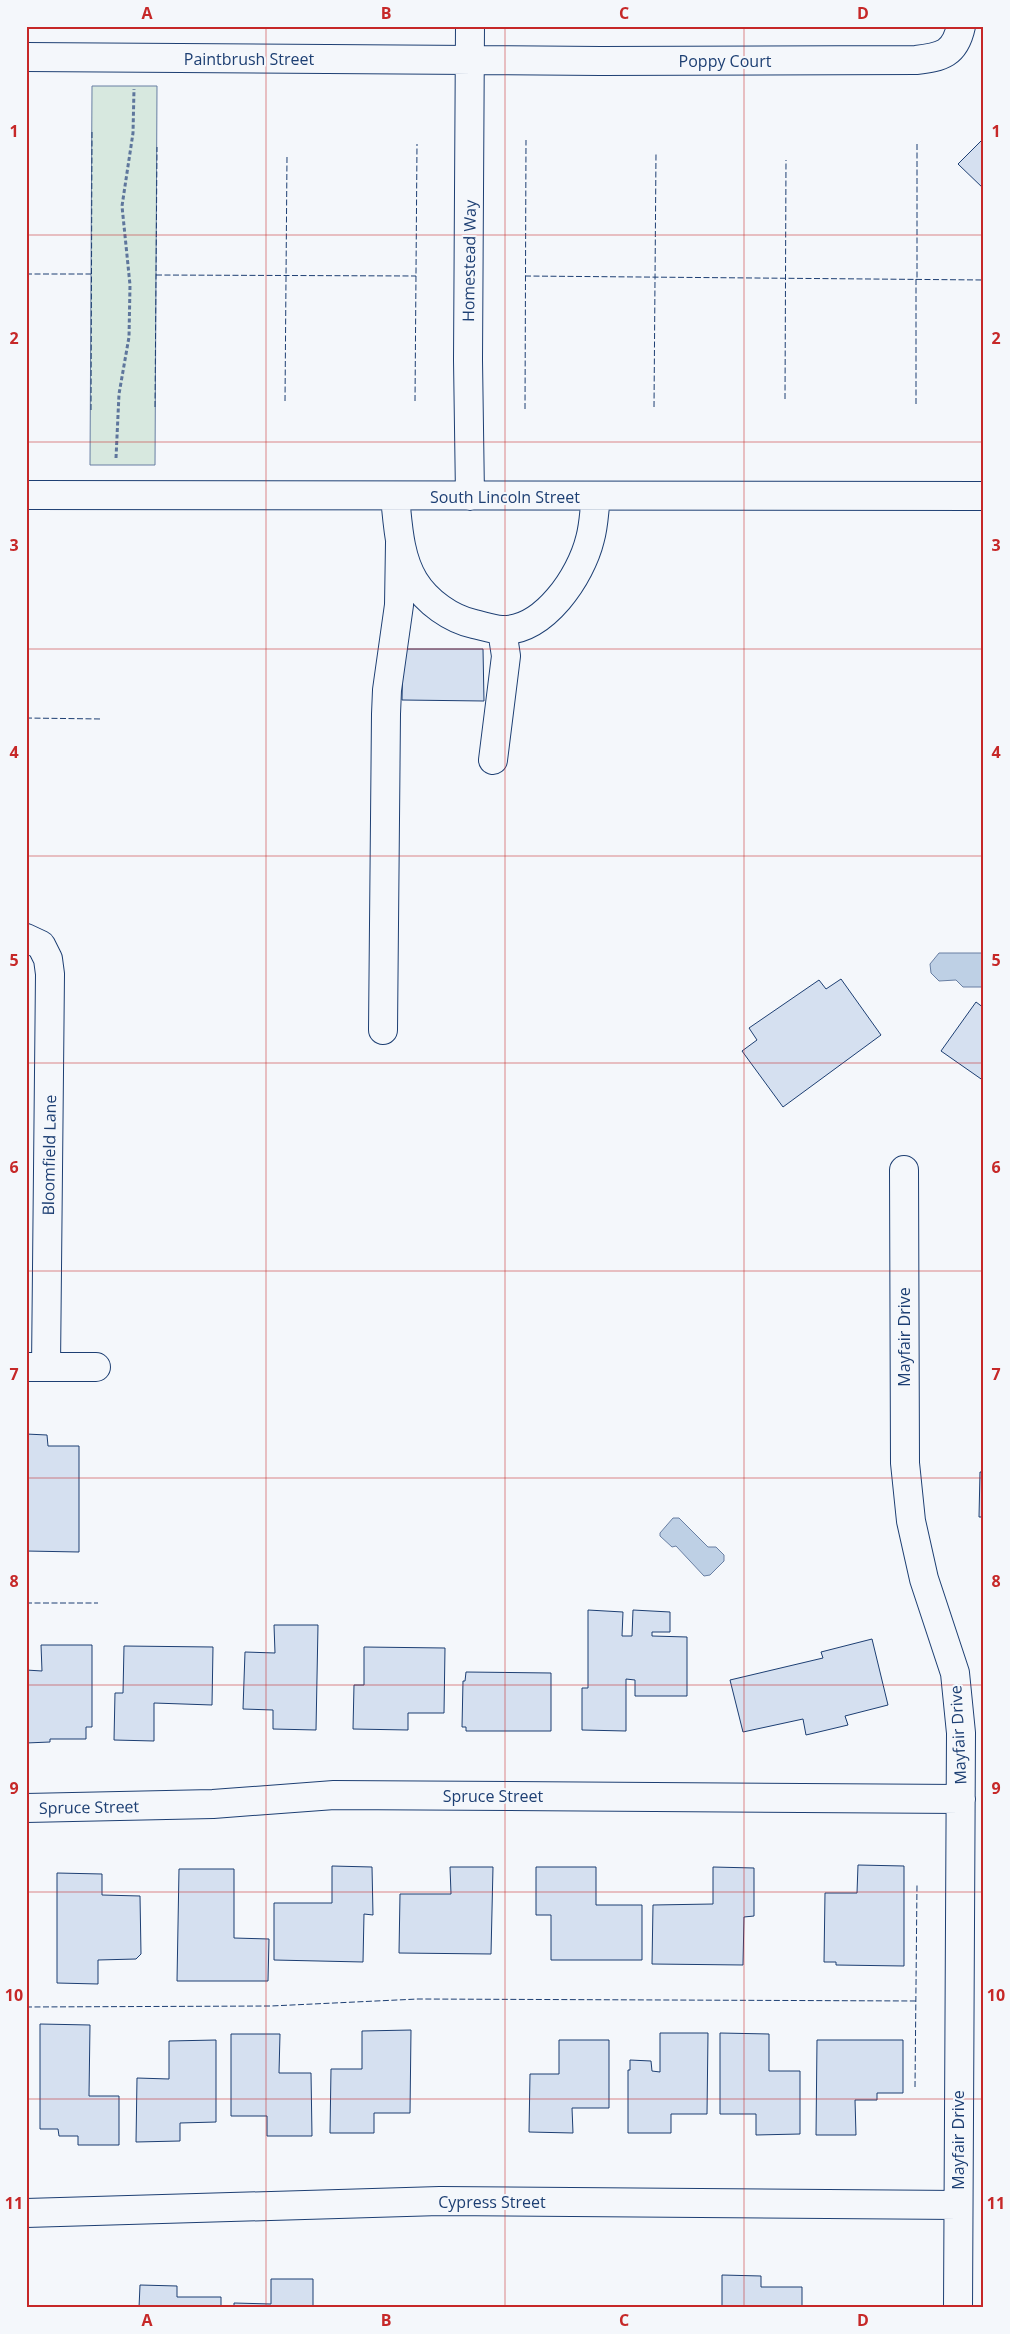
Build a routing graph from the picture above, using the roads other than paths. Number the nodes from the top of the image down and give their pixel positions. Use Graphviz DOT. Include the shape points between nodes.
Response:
graph roads {
  1 [pos="470,26"];
  2 [pos="961,26"];
  3 [pos="26,57"];
  4 [pos="471,60"];
  5 [pos="26,495"];
  6 [pos="470,496"];
  7 [pos="984,496"];
  8 [pos="395,497"];
  9 [pos="596,497"];
  10 [pos="400,543"];
  11 [pos="502,630"];
  12 [pos="493,760"];
  13 [pos="34,942"];
  14 [pos="383,1030"];
  15 [pos="904,1170"];
  16 [pos="36,1367"];
  17 [pos="96,1367"];
  18 [pos="961,1799"];
  19 [pos="26,1808"];
  20 [pos="958,2205"];
  21 [pos="26,2213"];
  22 [pos="958,2308"];
  1 -- 4 [label="street, Homestead Way"];
  2 -- 4 [label="street, Poppy Court" via="954,46 946,54 916,60"];
  3 -- 4 [label="street, Paintbrush Street"];
  4 -- 6 [label="street, Homestead Way"];
  5 -- 8 [label="street, South Lincoln Street"];
  6 -- 8 [label="street, South Lincoln Street"];
  6 -- 9 [label="street, South Lincoln Street"];
  7 -- 9 [label="street, South Lincoln Street"];
  8 -- 10 [label="street"];
  9 -- 11 [label="street" via="590,539 578,570 553,607 525,626"];
  10 -- 11 [label="street" via="414,581 438,608 466,622"];
  10 -- 14 [label="street" via="399,605 386,714"];
  11 -- 12 [label="street" via="506,656"];
  13 -- 16 [label="street, Bloomfield Lane" via="48,959 52,1008"];
  15 -- 18 [label="street, Mayfair Drive" via="905,1463 911,1521 924,1579 954,1673 961,1733"];
  16 -- 17 [label="street"];
  18 -- 19 [label="street, Spruce Street" via="334,1795 213,1804"];
  18 -- 20 [label="street, Mayfair Drive"];
  20 -- 21 [label="street, Cypress Street" via="440,2201"];
  20 -- 22 [label="street, Mayfair Drive"];
}
